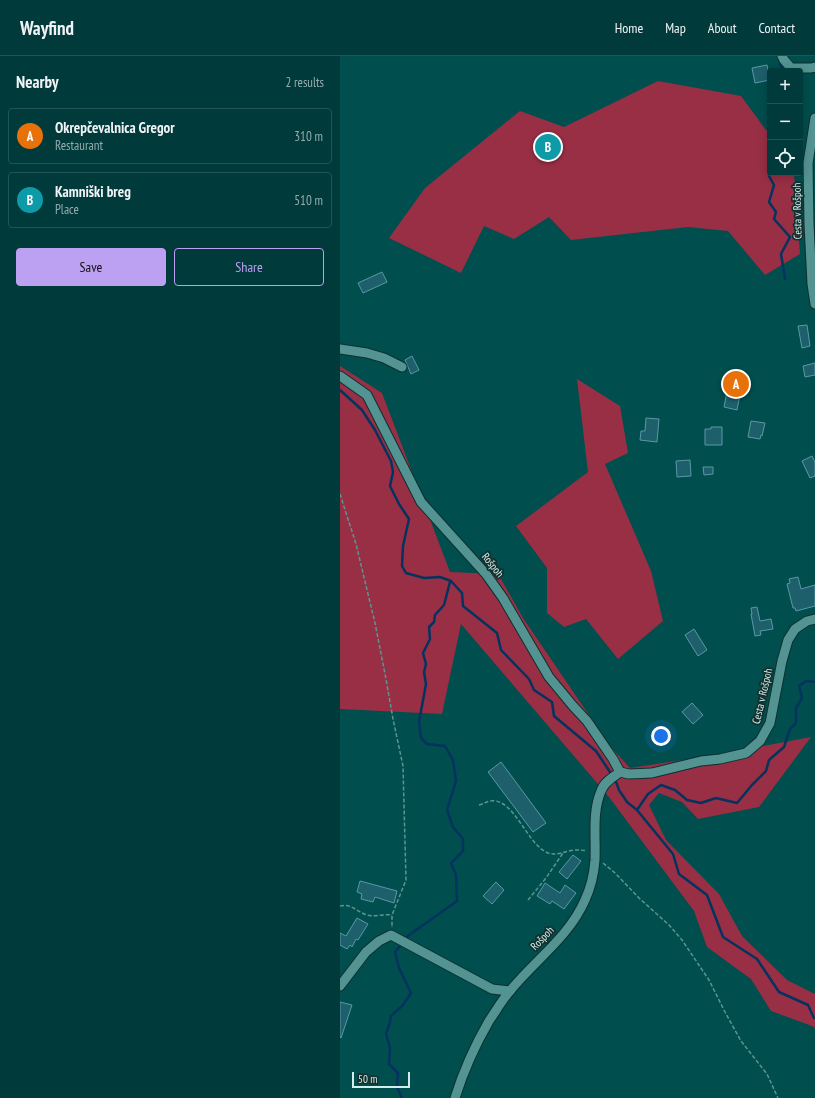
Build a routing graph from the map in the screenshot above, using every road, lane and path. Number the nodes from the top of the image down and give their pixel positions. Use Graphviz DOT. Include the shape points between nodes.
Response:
graph roads {
  1 [pos="782,56"];
  2 [pos="815,68"];
  3 [pos="815,118"];
  4 [pos="815,304"];
  5 [pos="340,349"];
  6 [pos="402,367"];
  7 [pos="340,376"];
  8 [pos="340,494"];
  9 [pos="815,619"];
  10 [pos="615,776"];
  11 [pos="479,806"];
  12 [pos="563,853"];
  13 [pos="595,855"];
  14 [pos="528,900"];
  15 [pos="340,906"];
  16 [pos="392,915"];
  17 [pos="394,936"];
  18 [pos="340,986"];
  19 [pos="492,989"];
  20 [pos="510,991"];
  21 [pos="499,1005"];
  22 [pos="454,1098"];
  23 [pos="778,1098"];
  1 -- 2 [label="street" via="791,68"];
  3 -- 4 [label="street, Cesta v Rošpoh" via="808,163 808,224"];
  5 -- 6 [label="street" via="367,353"];
  7 -- 10 [label="street, Rošpoh" via="367,395 421,502 486,574 503,598 549,677 587,721 613,759"];
  8 -- 16 [label="path" via="356,544 375,623 404,776 406,880"];
  9 -- 10 [label="street, Cesta v Rošpoh" via="795,628 788,640 770,722 760,741 746,753 652,773"];
  10 -- 13 [label="street, Rošpoh" via="601,790 597,805"];
  11 -- 12 [label="path" via="492,801 505,805 542,850 551,854"];
  12 -- 13 [label="path" via="574,850"];
  12 -- 14 [label="path"];
  13 -- 20 [label="street, Rošpoh" via="593,879 576,916"];
  13 -- 23 [label="path" via="682,940 709,980 741,1041 767,1074"];
  15 -- 16 [label="path" via="350,906 369,915"];
  16 -- 17 [label="path"];
  17 -- 18 [label="street" via="379,941 366,952"];
  17 -- 19 [label="street"];
  19 -- 20 [label="street"];
  19 -- 21 [label="street"];
  20 -- 21 [label="street, Rošpoh"];
  21 -- 22 [label="street, Rošpoh" via="476,1044"];
}
